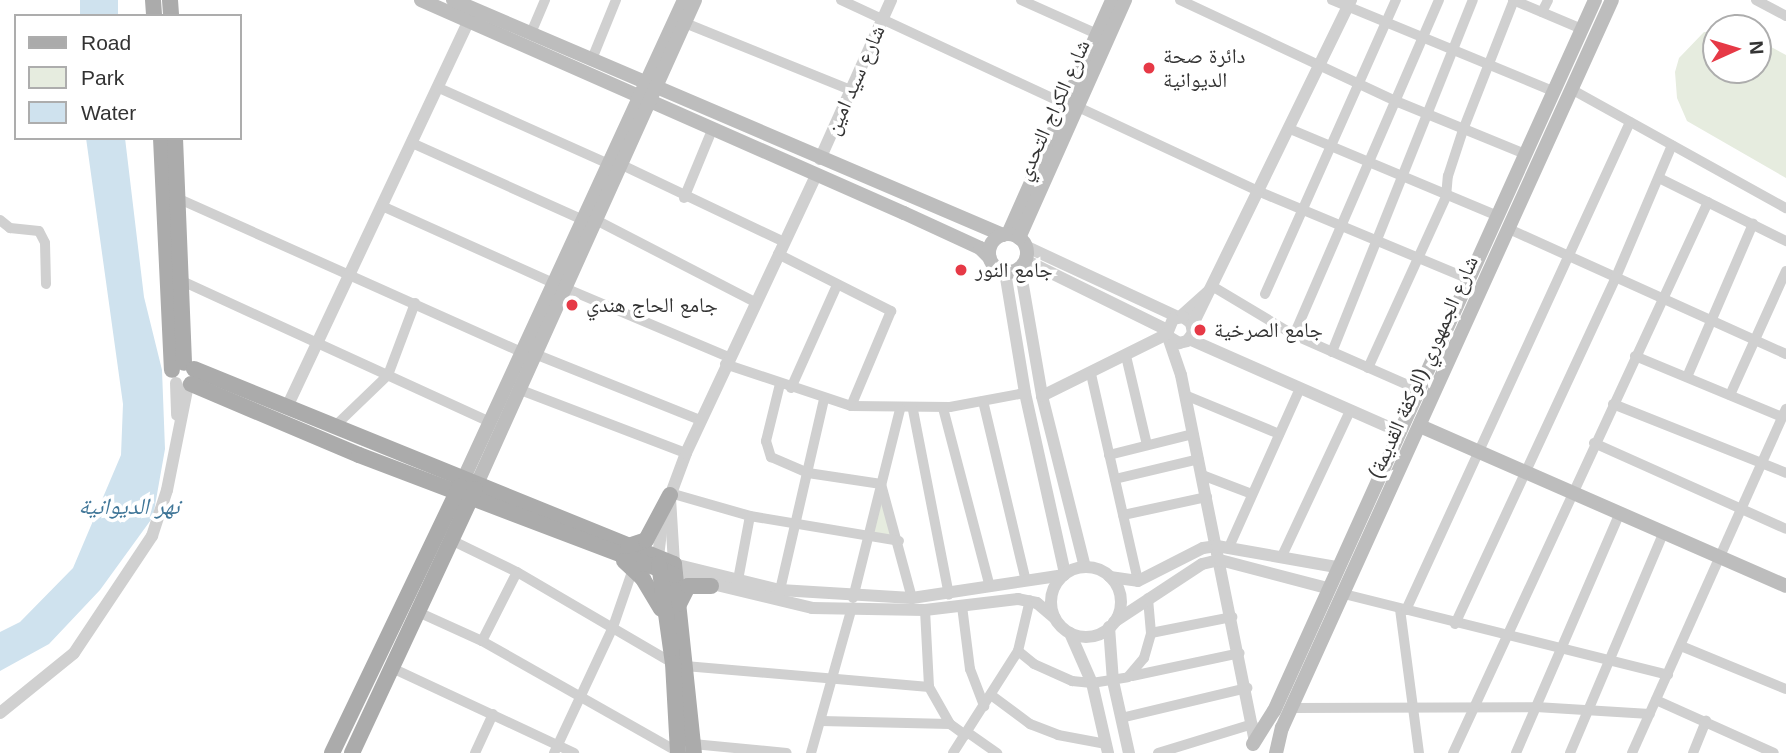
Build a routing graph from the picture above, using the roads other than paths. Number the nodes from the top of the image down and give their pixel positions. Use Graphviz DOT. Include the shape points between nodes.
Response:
graph roads {
  1 [pos="421,0"];
  2 [pos="545,0"];
  3 [pos="616,0"];
  4 [pos="684,0"];
  5 [pos="695,0"];
  6 [pos="841,0"];
  7 [pos="891,0"];
  8 [pos="1021,0"];
  9 [pos="1112,0"];
  10 [pos="1125,0"];
  11 [pos="1180,0"];
  12 [pos="1332,0"];
  13 [pos="1396,0"];
  14 [pos="1439,0"];
  15 [pos="1472,0"];
  16 [pos="1513,0"];
  17 [pos="1548,0"];
  18 [pos="1595,0"];
  19 [pos="1612,0"];
  20 [pos="1756,0"];
  21 [pos="1349,3"];
  22 [pos="467,6"];
  23 [pos="1542,12"];
  24 [pos="1786,16"];
  25 [pos="882,19"];
  26 [pos="685,23"];
  27 [pos="1386,23"];
  28 [pos="1582,29"];
  29 [pos="531,33"];
  30 [pos="1097,34"];
  31 [pos="1422,38"];
  32 [pos="1452,50"];
  33 [pos="592,59"];
  34 [pos="1488,65"];
  35 [pos="1321,66"];
  36 [pos="1360,80"];
  37 [pos="652,85"];
  38 [pos="439,88"];
  39 [pos="1571,89"];
  40 [pos="851,90"];
  41 [pos="1555,92"];
  42 [pos="645,101"];
  43 [pos="1398,102"];
  44 [pos="1071,105"];
  45 [pos="1427,114"];
  46 [pos="1630,122"];
  47 [pos="712,130"];
  48 [pos="1290,130"];
  49 [pos="1463,130"];
  50 [pos="160,140"];
  51 [pos="175,140"];
  52 [pos="412,143"];
  53 [pos="1672,145"];
  54 [pos="1331,146"];
  55 [pos="1525,154"];
  56 [pos="820,159"];
  57 [pos="1370,163"];
  58 [pos="615,164"];
  59 [pos="816,174"];
  60 [pos="1402,176"];
  61 [pos="1659,178"];
  62 [pos="1260,192"];
  63 [pos="1446,197"];
  64 [pos="177,198"];
  65 [pos="684,198"];
  66 [pos="1708,202"];
  67 [pos="382,206"];
  68 [pos="1786,208"];
  69 [pos="1303,211"];
  70 [pos="1496,215"];
  71 [pos="0,220"];
  72 [pos="589,220"];
  73 [pos="1753,224"];
  74 [pos="1342,227"];
  75 [pos="1509,229"];
  76 [pos="1378,241"];
  77 [pos="1786,241"];
  78 [pos="781,248"];
  79 [pos="1015,250"];
  80 [pos="1570,256"];
  81 [pos="989,257"];
  82 [pos="1418,258"];
  83 [pos="174,259"];
  84 [pos="1786,271"];
  85 [pos="351,274"];
  86 [pos="1616,277"];
  87 [pos="1467,278"];
  88 [pos="182,281"];
  89 [pos="46,284"];
  90 [pos="559,285"];
  91 [pos="837,285"];
  92 [pos="1210,288"];
  93 [pos="1265,293"];
  94 [pos="1662,298"];
  95 [pos="755,302"];
  96 [pos="415,303"];
  97 [pos="1179,317"];
  98 [pos="1711,320"];
  99 [pos="1192,326"];
  100 [pos="1168,334"];
  101 [pos="1294,335"];
  102 [pos="1188,340"];
  103 [pos="1755,340"];
  104 [pos="317,342"];
  105 [pos="1332,352"];
  106 [pos="528,353"];
  107 [pos="1786,354"];
  108 [pos="1126,356"];
  109 [pos="1636,356"];
  110 [pos="726,361"];
  111 [pos="1368,368"];
  112 [pos="1425,372"];
  113 [pos="1091,374"];
  114 [pos="388,375"];
  115 [pos="1181,375"];
  116 [pos="184,376"];
  117 [pos="1687,377"];
  118 [pos="1441,379"];
  119 [pos="785,386"];
  120 [pos="1300,388"];
  121 [pos="518,389"];
  122 [pos="1417,389"];
  123 [pos="1025,393"];
  124 [pos="1185,395"];
  125 [pos="1730,395"];
  126 [pos="1042,396"];
  127 [pos="824,400"];
  128 [pos="983,401"];
  129 [pos="1613,404"];
  130 [pos="851,406"];
  131 [pos="287,407"];
  132 [pos="943,408"];
  133 [pos="900,409"];
  134 [pos="913,410"];
  135 [pos="1350,411"];
  136 [pos="1784,413"];
  137 [pos="700,420"];
  138 [pos="490,422"];
  139 [pos="1420,426"];
  140 [pos="334,427"];
  141 [pos="1398,431"];
  142 [pos="1193,434"];
  143 [pos="1279,435"];
  144 [pos="1594,443"];
  145 [pos="1147,445"];
  146 [pos="1390,450"];
  147 [pos="686,453"];
  148 [pos="1109,454"];
  149 [pos="1479,454"];
  150 [pos="1405,458"];
  151 [pos="1199,459"];
  152 [pos="1762,464"];
  153 [pos="808,473"];
  154 [pos="1786,473"];
  155 [pos="1524,474"];
  156 [pos="1202,475"];
  157 [pos="1115,479"];
  158 [pos="881,484"];
  159 [pos="467,489"];
  160 [pos="670,494"];
  161 [pos="1252,494"];
  162 [pos="1571,495"];
  163 [pos="1207,497"];
  164 [pos="1742,510"];
  165 [pos="1123,515"];
  166 [pos="1619,515"];
  167 [pos="750,516"];
  168 [pos="796,525"];
  169 [pos="1786,529"];
  170 [pos="1664,532"];
  171 [pos="867,537"];
  172 [pos="451,540"];
  173 [pos="899,541"];
  174 [pos="1223,546"];
  175 [pos="620,550"];
  176 [pos="1282,556"];
  177 [pos="1720,557"];
  178 [pos="1220,560"];
  179 [pos="635,566"];
  180 [pos="666,567"];
  181 [pos="1085,567"];
  182 [pos="1336,567"];
  183 [pos="517,572"];
  184 [pos="1065,574"];
  185 [pos="1110,577"];
  186 [pos="738,580"];
  187 [pos="1026,581"];
  188 [pos="1138,581"];
  189 [pos="711,586"];
  190 [pos="1786,586"];
  191 [pos="990,587"];
  192 [pos="1327,588"];
  193 [pos="780,590"];
  194 [pos="950,594"];
  195 [pos="1344,594"];
  196 [pos="912,598"];
  197 [pos="1148,598"];
  198 [pos="1030,600"];
  199 [pos="852,605"];
  200 [pos="962,606"];
  201 [pos="678,610"];
  202 [pos="925,610"];
  203 [pos="1403,610"];
  204 [pos="418,612"];
  205 [pos="1232,617"];
  206 [pos="1055,618"];
  207 [pos="1455,624"];
  208 [pos="1112,625"];
  209 [pos="613,626"];
  210 [pos="668,629"];
  211 [pos="1070,632"];
  212 [pos="1151,633"];
  213 [pos="1508,637"];
  214 [pos="482,641"];
  215 [pos="1681,646"];
  216 [pos="1561,650"];
  217 [pos="1018,651"];
  218 [pos="1240,653"];
  219 [pos="1610,662"];
  220 [pos="679,665"];
  221 [pos="393,668"];
  222 [pos="1668,675"];
  223 [pos="1128,677"];
  224 [pos="1113,681"];
  225 [pos="833,682"];
  226 [pos="1092,684"];
  227 [pos="929,687"];
  228 [pos="1247,688"];
  229 [pos="1786,689"];
  230 [pos="991,695"];
  231 [pos="580,696"];
  232 [pos="1656,700"];
  233 [pos="984,706"];
  234 [pos="1476,706"];
  235 [pos="1413,707"];
  236 [pos="1536,707"];
  237 [pos="1291,708"];
  238 [pos="1589,710"];
  239 [pos="0,713"];
  240 [pos="493,714"];
  241 [pos="1650,714"];
  242 [pos="1121,718"];
  243 [pos="1706,720"];
  244 [pos="821,721"];
  245 [pos="950,724"];
  246 [pos="1253,724"];
  247 [pos="966,733"];
  248 [pos="1253,745"];
  249 [pos="556,749"];
  250 [pos="1107,749"];
  251 [pos="1179,750"];
  252 [pos="686,751"];
  253 [pos="332,753"];
  254 [pos="352,753"];
  255 [pos="475,753"];
  256 [pos="574,753"];
  257 [pos="787,753"];
  258 [pos="811,753"];
  259 [pos="953,753"];
  260 [pos="997,753"];
  261 [pos="1129,753"];
  262 [pos="1158,753"];
  263 [pos="1276,753"];
  264 [pos="1419,753"];
  265 [pos="1453,753"];
  266 [pos="1516,753"];
  267 [pos="1570,753"];
  268 [pos="1632,753"];
  269 [pos="1693,753"];
  270 [pos="1772,753"];
  1 -- 22 [label="main road"];
  2 -- 29 [label="street"];
  3 -- 33 [label="street"];
  4 -- 37 [label="main road"];
  5 -- 26 [label="main road"];
  6 -- 25 [label="street"];
  7 -- 25 [label="street, شارع سيد امين"];
  8 -- 30 [label="street"];
  9 -- 30 [label="main road"];
  10 -- 44 [label="main road, شارع الكراج التحدي"];
  11 -- 35 [label="street"];
  12 -- 21 [label="street"];
  13 -- 27 [label="street"];
  14 -- 31 [label="street"];
  15 -- 32 [label="street"];
  16 -- 23 [label="street"];
  16 -- 34 [label="street"];
  17 -- 23 [label="street"];
  18 -- 28 [label="main road, شارع الجمهوري (الوكفة القديمة)"];
  19 -- 39 [label="main road, شارع الجمهوري (الوكفة القديمة)"];
  20 -- 24 [label="street"];
  21 -- 27 [label="street"];
  21 -- 35 [label="street"];
  22 -- 29 [label="main road"];
  22 -- 38 [label="street"];
  22 -- 42 [label="main road"];
  23 -- 28 [label="street"];
  25 -- 40 [label="street, شارع سيد امين"];
  25 -- 44 [label="street"];
  26 -- 37 [label="main road"];
  26 -- 40 [label="street"];
  27 -- 31 [label="street"];
  27 -- 36 [label="street"];
  28 -- 41 [label="main road, شارع الجمهوري (الوكفة القديمة)"];
  29 -- 33 [label="main road"];
  30 -- 44 [label="main road"];
  31 -- 32 [label="street"];
  31 -- 43 [label="street"];
  32 -- 34 [label="street"];
  32 -- 45 [label="street"];
  33 -- 37 [label="main road"];
  34 -- 41 [label="street"];
  34 -- 49 [label="street"];
  35 -- 36 [label="street"];
  35 -- 48 [label="street"];
  36 -- 43 [label="street"];
  36 -- 54 [label="street"];
  37 -- 42 [label="main road"];
  37 -- 56 [label="main road"];
  38 -- 52 [label="street"];
  38 -- 58 [label="street"];
  39 -- 46 [label="street"];
  39 -- 75 [label="main road, شارع الجمهوري (الوكفة القديمة)"];
  40 -- 56 [label="street, شارع سيد امين"];
  41 -- 55 [label="main road, شارع الجمهوري (الوكفة القديمة)"];
  42 -- 47 [label="main road"];
  42 -- 58 [label="main road"];
  43 -- 45 [label="street"];
  43 -- 57 [label="street"];
  44 -- 62 [label="street"];
  44 -- 79 [label="main road, شارع الكراج التحدي"];
  45 -- 49 [label="street"];
  45 -- 60 [label="street"];
  46 -- 53 [label="street"];
  46 -- 80 [label="street"];
  47 -- 59 [label="main road"];
  47 -- 65 [label="street"];
  48 -- 54 [label="street"];
  48 -- 62 [label="street"];
  49 -- 55 [label="street"];
  49 -- 63 [label="street"];
  50 -- 83 [label="main road"];
  51 -- 64 [label="main road"];
  52 -- 67 [label="street"];
  52 -- 72 [label="street"];
  53 -- 61 [label="street"];
  53 -- 68 [label="street"];
  54 -- 57 [label="street"];
  54 -- 69 [label="street"];
  55 -- 70 [label="main road, شارع الجمهوري (الوكفة القديمة)"];
  56 -- 79 [label="main road"];
  57 -- 60 [label="street"];
  57 -- 74 [label="street"];
  58 -- 65 [label="street"];
  58 -- 72 [label="main road"];
  59 -- 78 [label="street"];
  59 -- 81 [label="main road" via="980,247"];
  60 -- 63 [label="street"];
  60 -- 76 [label="street"];
  61 -- 66 [label="street"];
  61 -- 86 [label="street"];
  62 -- 69 [label="street"];
  62 -- 92 [label="street"];
  63 -- 70 [label="street"];
  63 -- 82 [label="street"];
  64 -- 83 [label="main road"];
  64 -- 85 [label="street"];
  65 -- 78 [label="street"];
  66 -- 73 [label="street"];
  66 -- 94 [label="street"];
  67 -- 85 [label="street"];
  67 -- 90 [label="street"];
  69 -- 74 [label="street"];
  69 -- 93 [label="street"];
  70 -- 87 [label="main road, شارع الجمهوري (الوكفة القديمة)"];
  71 -- 89 [label="street" via="10,228 39,231 45,243"];
  72 -- 90 [label="main road"];
  72 -- 95 [label="street"];
  73 -- 77 [label="street"];
  73 -- 98 [label="street"];
  74 -- 76 [label="street"];
  74 -- 101 [label="street"];
  75 -- 80 [label="street"];
  75 -- 118 [label="main road, شارع الجمهوري (الوكفة القديمة)"];
  76 -- 82 [label="street"];
  76 -- 105 [label="street"];
  78 -- 91 [label="street"];
  78 -- 95 [label="street"];
  79 -- 81 [label="main road"];
  79 -- 81 [label="main road, شارع الكراج التحدي" via="990,245"];
  79 -- 97 [label="street"];
  79 -- 100 [label="street"];
  79 -- 123 [label="street"];
  79 -- 126 [label="street"];
  80 -- 86 [label="street"];
  80 -- 149 [label="street"];
  82 -- 87 [label="street"];
  82 -- 111 [label="street"];
  83 -- 88 [label="main road"];
  83 -- 116 [label="main road"];
  84 -- 103 [label="street"];
  85 -- 96 [label="street"];
  85 -- 104 [label="street"];
  86 -- 94 [label="street"];
  86 -- 155 [label="street"];
  87 -- 112 [label="main road, شارع الجمهوري (الوكفة القديمة)"];
  88 -- 104 [label="street"];
  88 -- 116 [label="main road"];
  90 -- 106 [label="main road"];
  90 -- 110 [label="street"];
  91 -- 119 [label="street"];
  91 -- 130 [label="street" via="891,311"];
  92 -- 97 [label="street"];
  92 -- 99 [label="street"];
  92 -- 101 [label="street"];
  94 -- 98 [label="street"];
  94 -- 109 [label="street"];
  95 -- 110 [label="street"];
  96 -- 106 [label="street"];
  96 -- 114 [label="street"];
  97 -- 99 [label="street"];
  97 -- 100 [label="street"];
  98 -- 103 [label="street"];
  98 -- 117 [label="street"];
  99 -- 102 [label="street"];
  100 -- 102 [label="street" via="1179,344"];
  100 -- 108 [label="street"];
  100 -- 115 [label="street"];
  101 -- 105 [label="street"];
  102 -- 115 [label="street"];
  102 -- 120 [label="street"];
  103 -- 107 [label="street"];
  103 -- 125 [label="street"];
  104 -- 114 [label="street"];
  104 -- 131 [label="street"];
  105 -- 111 [label="street"];
  106 -- 121 [label="main road"];
  106 -- 137 [label="street"];
  106 -- 138 [label="main road"];
  108 -- 113 [label="street"];
  108 -- 145 [label="street"];
  109 -- 117 [label="street"];
  109 -- 129 [label="street"];
  110 -- 119 [label="street"];
  110 -- 137 [label="street"];
  111 -- 122 [label="street"];
  112 -- 118 [label="main road"];
  112 -- 122 [label="main road, شارع الجمهوري (الوكفة القديمة)"];
  113 -- 126 [label="street"];
  113 -- 148 [label="street"];
  114 -- 138 [label="street"];
  114 -- 140 [label="street"];
  115 -- 124 [label="street"];
  116 -- 131 [label="main road"];
  116 -- 159 [label="main road"];
  116 -- 239 [label="street" via="163,507 144,549 74,653"];
  117 -- 125 [label="street"];
  118 -- 139 [label="main road, شارع الجمهوري (الوكفة القديمة)"];
  119 -- 127 [label="street"];
  119 -- 153 [label="street" via="767,450 777,463"];
  120 -- 135 [label="street"];
  120 -- 143 [label="street"];
  121 -- 147 [label="street"];
  121 -- 159 [label="main road"];
  122 -- 141 [label="main road, شارع الجمهوري (الوكفة القديمة)"];
  123 -- 128 [label="street"];
  123 -- 184 [label="street"];
  124 -- 142 [label="street"];
  124 -- 143 [label="street"];
  125 -- 136 [label="street"];
  126 -- 181 [label="street"];
  127 -- 130 [label="street"];
  127 -- 153 [label="street"];
  128 -- 132 [label="street"];
  128 -- 187 [label="street"];
  129 -- 144 [label="street"];
  129 -- 152 [label="street"];
  130 -- 133 [label="street"];
  131 -- 140 [label="main road"];
  132 -- 134 [label="street"];
  132 -- 191 [label="street"];
  133 -- 134 [label="street"];
  133 -- 158 [label="street"];
  134 -- 194 [label="street"];
  135 -- 141 [label="street"];
  135 -- 176 [label="street"];
  136 -- 152 [label="street"];
  137 -- 147 [label="street"];
  138 -- 159 [label="main road"];
  139 -- 149 [label="main road"];
  139 -- 150 [label="main road, شارع الجمهوري (الوكفة القديمة)"];
  140 -- 159 [label="main road"];
  141 -- 146 [label="main road, شارع الجمهوري (الوكفة القديمة)"];
  142 -- 145 [label="street"];
  142 -- 151 [label="street"];
  143 -- 161 [label="street"];
  144 -- 162 [label="street"];
  144 -- 164 [label="street"];
  145 -- 148 [label="street"];
  146 -- 150 [label="main road"];
  146 -- 182 [label="main road, شارع الجمهوري (الوكفة القديمة)"];
  147 -- 160 [label="street"];
  148 -- 157 [label="street"];
  149 -- 155 [label="main road"];
  149 -- 203 [label="street"];
  150 -- 195 [label="main road, شارع الجمهوري (الوكفة القديمة)"];
  151 -- 156 [label="street"];
  151 -- 157 [label="street"];
  152 -- 154 [label="street"];
  152 -- 164 [label="street"];
  153 -- 158 [label="street"];
  153 -- 168 [label="street"];
  155 -- 162 [label="main road"];
  155 -- 207 [label="street"];
  156 -- 161 [label="street"];
  156 -- 163 [label="street"];
  157 -- 165 [label="street"];
  158 -- 171 [label="street"];
  158 -- 173 [label="street"];
  159 -- 172 [label="main road"];
  159 -- 175 [label="main road"];
  159 -- 253 [label="main road"];
  160 -- 167 [label="street"];
  160 -- 175 [label="main road" via="646,540"];
  160 -- 180 [label="street"];
  161 -- 174 [label="street"];
  162 -- 166 [label="main road"];
  162 -- 213 [label="street"];
  163 -- 165 [label="street"];
  163 -- 174 [label="street"];
  164 -- 169 [label="street"];
  164 -- 177 [label="street"];
  165 -- 188 [label="street"];
  166 -- 170 [label="main road"];
  166 -- 216 [label="street"];
  167 -- 168 [label="street"];
  167 -- 186 [label="street"];
  168 -- 171 [label="street"];
  168 -- 193 [label="street"];
  170 -- 177 [label="main road"];
  170 -- 219 [label="street"];
  171 -- 173 [label="street"];
  171 -- 199 [label="street"];
  172 -- 183 [label="street"];
  172 -- 204 [label="main road"];
  173 -- 196 [label="street"];
  174 -- 176 [label="street"];
  174 -- 178 [label="street"];
  174 -- 188 [label="street" via="1203,548"];
  175 -- 179 [label="main road"];
  175 -- 180 [label="main road"];
  176 -- 182 [label="street"];
  177 -- 190 [label="main road"];
  177 -- 215 [label="street"];
  178 -- 192 [label="street"];
  178 -- 197 [label="street" via="1202,564"];
  178 -- 205 [label="street"];
  179 -- 180 [label="main road"];
  179 -- 209 [label="street"];
  179 -- 210 [label="main road"];
  180 -- 186 [label="street"];
  180 -- 189 [label="street"];
  180 -- 201 [label="main road"];
  180 -- 210 [label="main road"];
  181 -- 184 [label="street"];
  181 -- 185 [label="street"];
  182 -- 192 [label="main road, شارع الجمهوري (الوكفة القديمة)"];
  183 -- 209 [label="street"];
  183 -- 214 [label="street"];
  184 -- 187 [label="street"];
  184 -- 206 [label="street" via="1051,597"];
  185 -- 188 [label="street"];
  185 -- 208 [label="street" via="1120,602"];
  186 -- 193 [label="street"];
  187 -- 191 [label="street"];
  189 -- 199 [label="street" via="776,603"];
  189 -- 201 [label="main road" via="688,586"];
  191 -- 194 [label="street"];
  192 -- 248 [label="main road, شارع الجمهوري (الوكفة القديمة)" via="1274,711"];
  193 -- 199 [label="street"];
  194 -- 196 [label="street"];
  195 -- 203 [label="street"];
  195 -- 237 [label="main road, شارع الجمهوري (الوكفة القديمة)"];
  196 -- 199 [label="street"];
  197 -- 208 [label="street"];
  197 -- 212 [label="street"];
  198 -- 200 [label="street"];
  198 -- 206 [label="street"];
  198 -- 217 [label="street"];
  199 -- 202 [label="street"];
  199 -- 225 [label="street"];
  200 -- 202 [label="street"];
  200 -- 233 [label="street" via="970,669"];
  201 -- 220 [label="main road"];
  202 -- 227 [label="street"];
  203 -- 207 [label="street"];
  203 -- 235 [label="street"];
  204 -- 214 [label="street"];
  204 -- 221 [label="main road"];
  205 -- 212 [label="street"];
  205 -- 218 [label="street"];
  206 -- 211 [label="street"];
  207 -- 213 [label="street"];
  208 -- 211 [label="street" via="1091,636"];
  208 -- 224 [label="street"];
  209 -- 220 [label="street"];
  209 -- 231 [label="street"];
  210 -- 220 [label="main road"];
  211 -- 226 [label="street"];
  212 -- 223 [label="street" via="1144,657"];
  213 -- 216 [label="street"];
  213 -- 234 [label="street"];
  214 -- 231 [label="street"];
  215 -- 222 [label="street"];
  215 -- 229 [label="street"];
  216 -- 219 [label="street"];
  216 -- 236 [label="street"];
  217 -- 226 [label="street" via="1052,674"];
  217 -- 230 [label="street"];
  218 -- 223 [label="street"];
  218 -- 228 [label="street"];
  219 -- 222 [label="street"];
  219 -- 238 [label="street"];
  220 -- 225 [label="street"];
  220 -- 252 [label="main road"];
  221 -- 240 [label="street"];
  221 -- 254 [label="main road"];
  222 -- 232 [label="street"];
  223 -- 224 [label="street"];
  224 -- 226 [label="street"];
  224 -- 242 [label="street"];
  225 -- 227 [label="street"];
  225 -- 244 [label="street"];
  226 -- 250 [label="street"];
  227 -- 245 [label="street"];
  228 -- 242 [label="street"];
  228 -- 246 [label="street"];
  230 -- 233 [label="street"];
  230 -- 250 [label="street" via="1030,724"];
  231 -- 249 [label="street"];
  231 -- 252 [label="street"];
  232 -- 241 [label="street"];
  232 -- 243 [label="street"];
  233 -- 247 [label="street"];
  234 -- 235 [label="street"];
  234 -- 236 [label="street"];
  234 -- 265 [label="street"];
  235 -- 237 [label="street"];
  235 -- 264 [label="street"];
  236 -- 238 [label="street"];
  236 -- 266 [label="street"];
  237 -- 263 [label="main road, شارع الجمهوري (الوكفة القديمة)"];
  238 -- 241 [label="street"];
  238 -- 267 [label="street"];
  240 -- 249 [label="street"];
  240 -- 255 [label="street"];
  241 -- 268 [label="street"];
  242 -- 261 [label="street"];
  243 -- 269 [label="street"];
  243 -- 270 [label="street"];
  244 -- 245 [label="street"];
  244 -- 258 [label="street"];
  245 -- 247 [label="street"];
  246 -- 248 [label="street"];
  246 -- 251 [label="street"];
  247 -- 259 [label="street"];
  247 -- 260 [label="street"];
  248 -- 263 [label="main road" via="1268,741"];
  249 -- 256 [label="street"];
  251 -- 262 [label="street"];
  252 -- 257 [label="street"];
}
